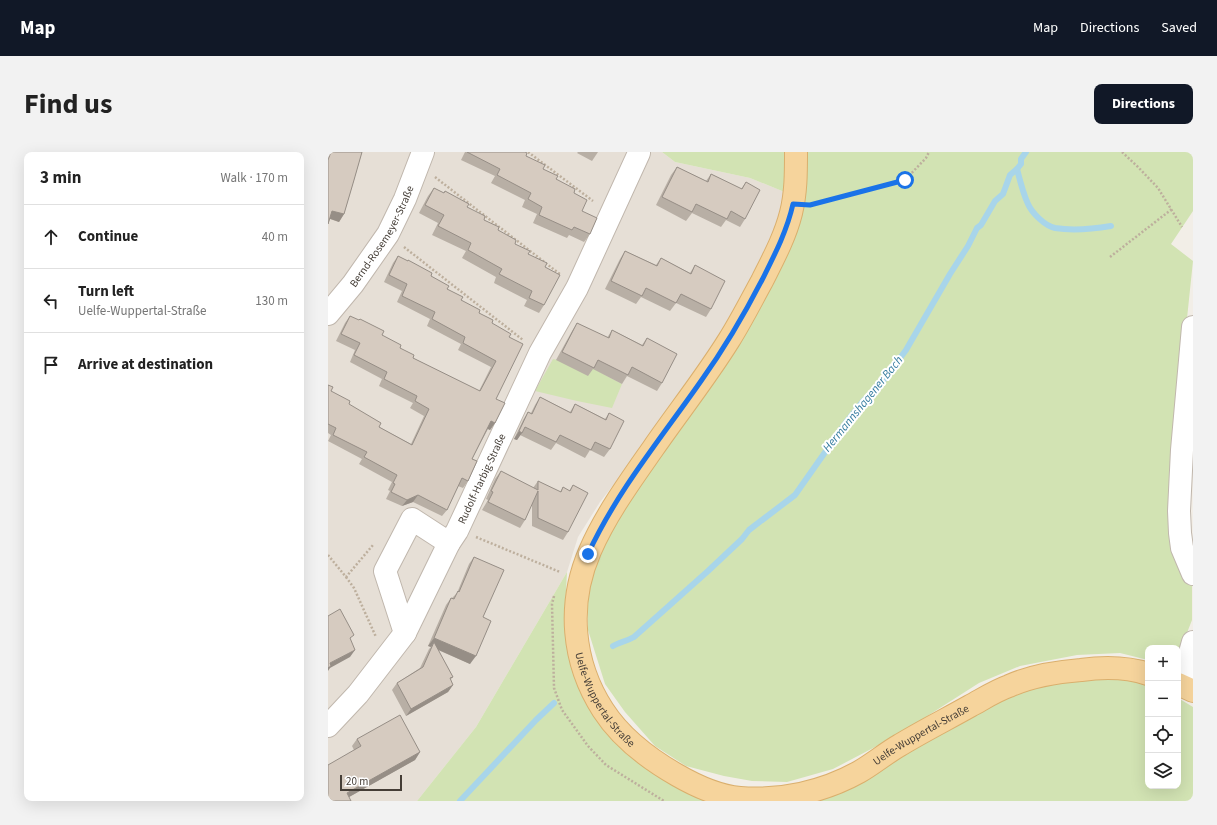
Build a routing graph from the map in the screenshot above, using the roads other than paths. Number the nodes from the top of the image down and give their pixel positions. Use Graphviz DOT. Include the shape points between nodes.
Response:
graph roads {
  1 [pos="796,152"];
  2 [pos="639,154"];
  3 [pos="421,158"];
  4 [pos="328,314"];
  5 [pos="1193,327"];
  6 [pos="449,543"];
  7 [pos="1193,574"];
  8 [pos="405,633"];
  9 [pos="1193,642"];
  10 [pos="1145,673"];
  11 [pos="1184,686"];
  12 [pos="328,726"];
  1 -- 10 [label="main road, Uelfe-Wuppertal-Straße" via="793,204 777,251 729,340 636,473 597,535 580,576 575,613 580,655 591,689 607,715 622,734 657,764 706,790 739,798 791,796 820,789 859,772 901,744 1009,685 1049,674 1088,669 1110,668"];
  2 -- 6 [label="street, Rudolf-Harbig-Straße" via="577,288 540,353 457,531"];
  3 -- 4 [label="street, Bernd-Rosemeyer-Straße" via="388,234"];
  5 -- 7 [label="street" via="1179,511 1182,548"];
  6 -- 8 [label="street, Rudolf-Harbig-Straße"];
  6 -- 8 [label="street" via="412,519 385,571"];
  8 -- 12 [label="street" via="358,694"];
  9 -- 11 [label="street"];
}
